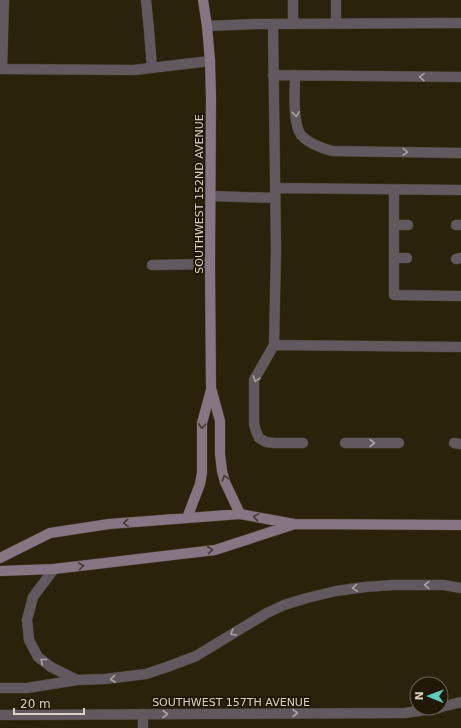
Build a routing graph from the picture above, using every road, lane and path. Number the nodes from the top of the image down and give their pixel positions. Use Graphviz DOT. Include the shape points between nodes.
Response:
graph roads {
  1 [pos="4,0"];
  2 [pos="146,0"];
  3 [pos="204,0"];
  4 [pos="294,0"];
  5 [pos="336,0"];
  6 [pos="461,23"];
  7 [pos="273,24"];
  8 [pos="293,24"];
  9 [pos="336,24"];
  10 [pos="207,26"];
  11 [pos="210,61"];
  12 [pos="152,68"];
  13 [pos="1,69"];
  14 [pos="273,75"];
  15 [pos="295,75"];
  16 [pos="461,77"];
  17 [pos="461,152"];
  18 [pos="394,190"];
  19 [pos="461,190"];
  20 [pos="275,193"];
  21 [pos="211,196"];
  22 [pos="394,225"];
  23 [pos="408,225"];
  24 [pos="394,258"];
  25 [pos="407,258"];
  26 [pos="210,264"];
  27 [pos="152,265"];
  28 [pos="461,296"];
  29 [pos="274,345"];
  30 [pos="461,347"];
  31 [pos="211,388"];
  32 [pos="303,442"];
  33 [pos="345,443"];
  34 [pos="399,443"];
  35 [pos="240,514"];
  36 [pos="187,518"];
  37 [pos="294,524"];
  38 [pos="461,525"];
  39 [pos="0,558"];
  40 [pos="54,569"];
  41 [pos="0,571"];
  42 [pos="461,588"];
  43 [pos="77,680"];
  44 [pos="0,688"];
  45 [pos="461,702"];
  46 [pos="449,705"];
  47 [pos="409,712"];
  48 [pos="143,714"];
  49 [pos="0,715"];
  50 [pos="143,728"];
  1 -- 13 [label="street"];
  2 -- 12 [label="street"];
  3 -- 10 [label="street, SOUTHWEST 152ND AVENUE"];
  4 -- 8 [label="street"];
  5 -- 9 [label="street"];
  6 -- 9 [label="street"];
  7 -- 8 [label="street"];
  7 -- 10 [label="street"];
  7 -- 14 [label="street"];
  8 -- 9 [label="street"];
  10 -- 11 [label="street, SOUTHWEST 152ND AVENUE"];
  11 -- 12 [label="street"];
  11 -- 21 [label="street, SOUTHWEST 152ND AVENUE"];
  12 -- 13 [label="street"];
  14 -- 15 [label="street"];
  14 -- 20 [label="street"];
  16 -- 15 [label="street, one-way"];
  15 -- 17 [label="street, one-way" via="296,124 301,134 320,148 332,151"];
  18 -- 19 [label="street"];
  18 -- 20 [label="street"];
  18 -- 22 [label="street"];
  20 -- 21 [label="street"];
  20 -- 29 [label="street"];
  21 -- 26 [label="street, SOUTHWEST 152ND AVENUE"];
  22 -- 23 [label="street"];
  22 -- 24 [label="street"];
  24 -- 25 [label="street"];
  24 -- 28 [label="street" via="394,295"];
  26 -- 27 [label="street"];
  26 -- 31 [label="street, SOUTHWEST 152ND AVENUE"];
  29 -- 30 [label="street"];
  29 -- 32 [label="street, one-way" via="254,380 256,431 259,438 266,442"];
  35 -- 31 [label="street, SOUTHWEST 152ND AVENUE, one-way" via="222,471 220,421"];
  31 -- 36 [label="street, SOUTHWEST 152ND AVENUE, one-way" via="202,424 200,484"];
  33 -- 34 [label="street, one-way"];
  35 -- 36 [label="street"];
  37 -- 35 [label="street, one-way"];
  36 -- 39 [label="street, one-way" via="109,524 50,533"];
  37 -- 38 [label="street"];
  40 -- 37 [label="street, one-way" via="215,550"];
  40 -- 41 [label="street"];
  43 -- 40 [label="street, one-way" via="51,667 38,657 29,640 27,620 33,597"];
  42 -- 43 [label="street, one-way" via="444,585 393,585 343,590 307,598 267,613 196,656 167,667 128,677"];
  43 -- 44 [label="street" via="27,688"];
  45 -- 46 [label="street, SOUTHWEST 157TH AVENUE"];
  48 -- 47 [label="street, SOUTHWEST 157TH AVENUE, one-way"];
  48 -- 49 [label="street, SOUTHWEST 157TH AVENUE"];
  48 -- 50 [label="street"];
}
